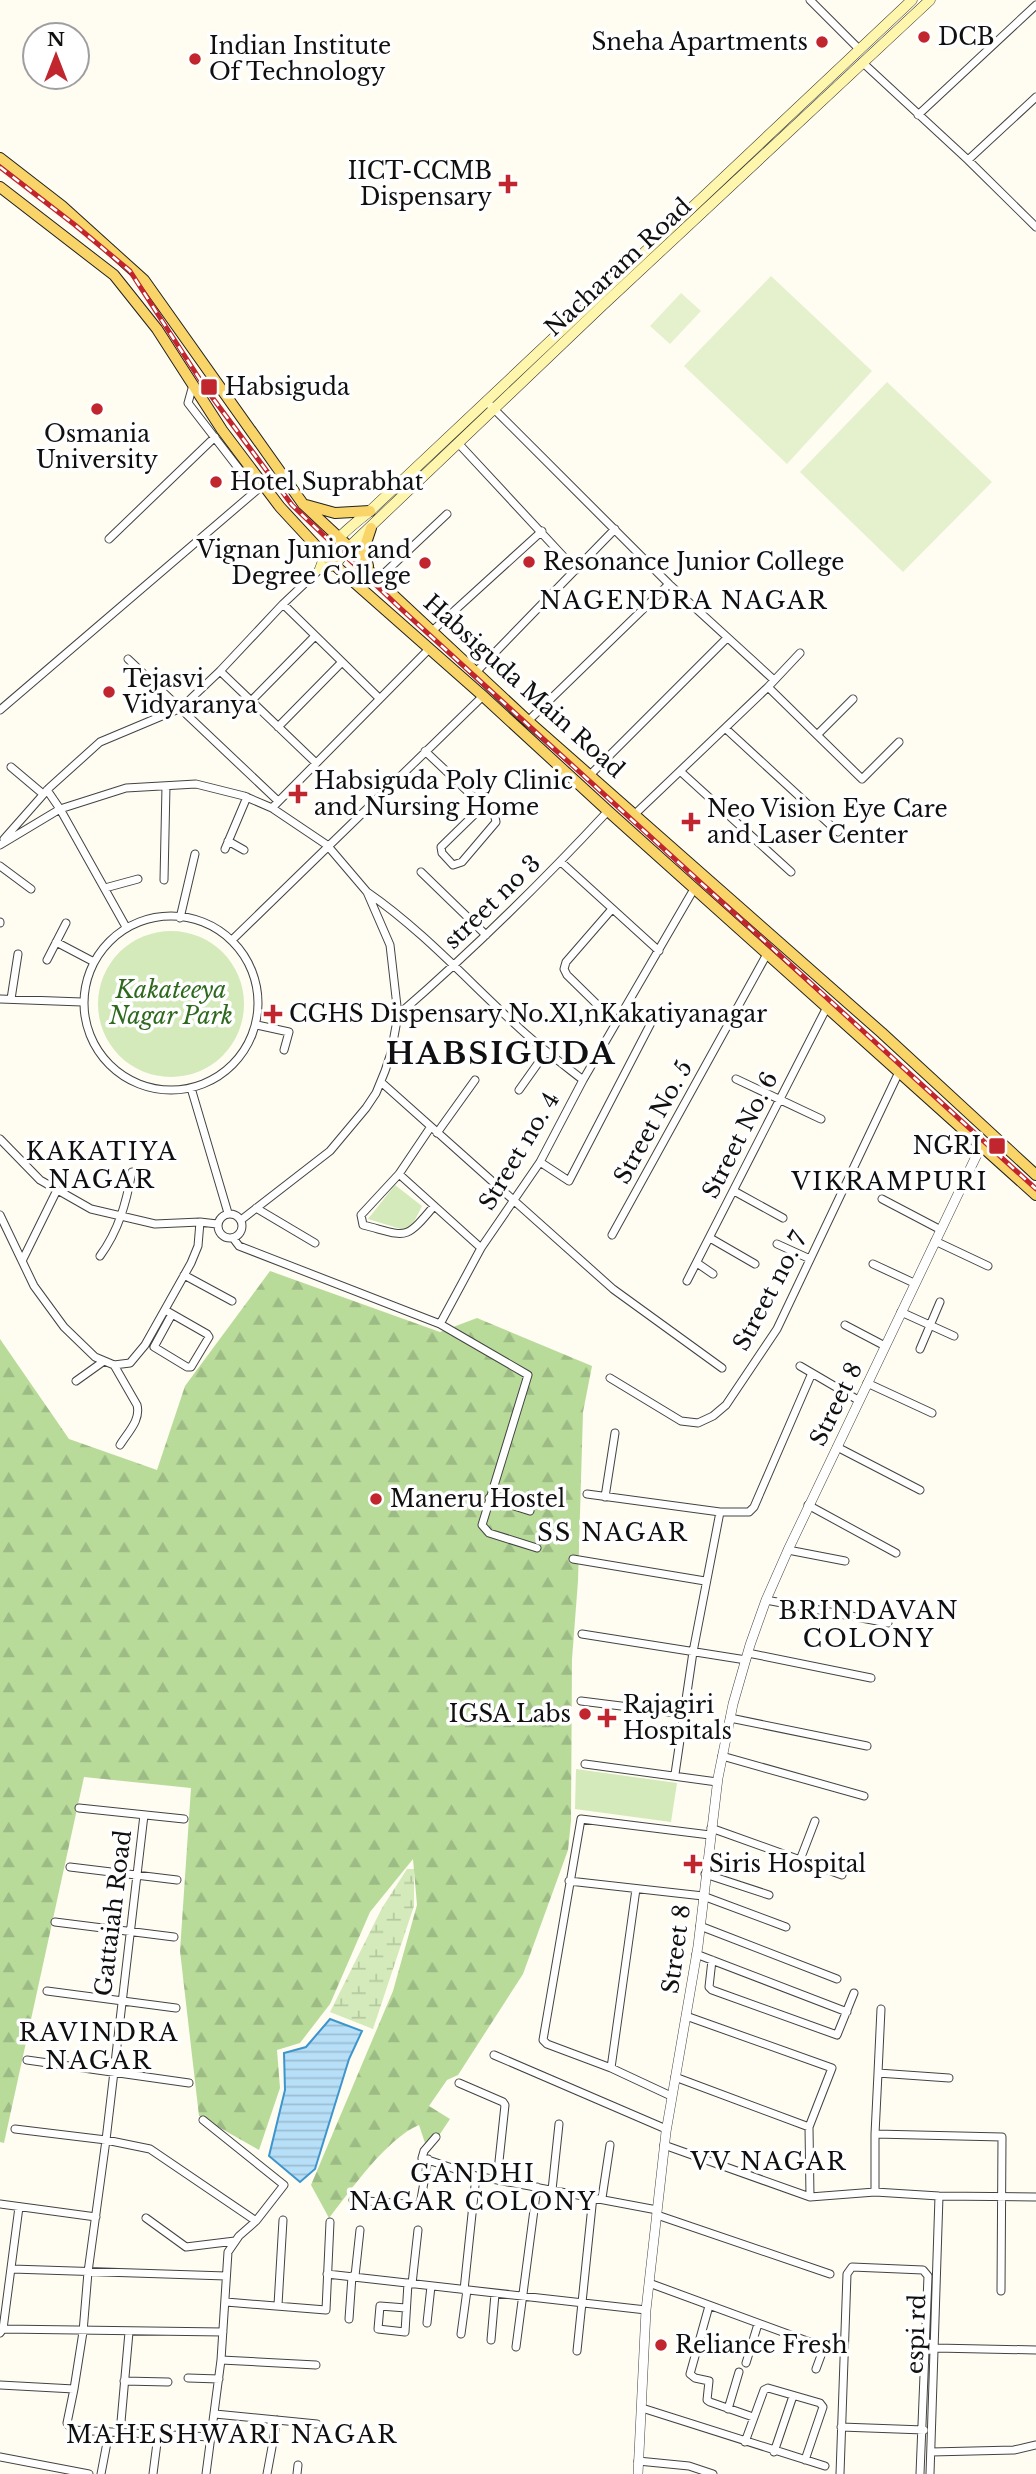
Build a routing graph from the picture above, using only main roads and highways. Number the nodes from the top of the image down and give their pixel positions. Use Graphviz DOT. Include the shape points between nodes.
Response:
graph roads {
  1 [pos="912,0"];
  2 [pos="930,0"];
  3 [pos="0,158"];
  4 [pos="0,187"];
  5 [pos="303,504"];
  6 [pos="370,511"];
  7 [pos="371,528"];
  8 [pos="338,538"];
  9 [pos="349,547"];
  10 [pos="324,555"];
  11 [pos="335,565"];
  12 [pos="373,575"];
  13 [pos="644,822"];
  14 [pos="633,834"];
  15 [pos="1036,1175"];
  16 [pos="1036,1195"];
  1 -- 6 [label="main road, Nacharam Road"];
  2 -- 7 [label="main road, Nacharam Road"];
  3 -- 5 [label="main road, Habsiguda Main Road" via="144,280"];
  4 -- 10 [label="main road, Habsiguda Main Road" via="114,275 157,329 260,488"];
  5 -- 6 [label="main road" via="335,513"];
  5 -- 8 [label="main road, Habsiguda Main Road"];
  6 -- 8 [label="main road, Nacharam Road"];
  7 -- 9 [label="main road, Nacharam Road"];
  7 -- 12 [label="main road" via="364,549"];
  8 -- 9 [label="main road, Habsiguda Main Road"];
  8 -- 10 [label="main road, Nacharam Road"];
  9 -- 11 [label="main road, Nacharam Road"];
  9 -- 12 [label="main road, Habsiguda Main Road"];
  10 -- 11 [label="main road, Habsiguda Main Road"];
  10 -- 11 [label="main road" via="320,569"];
  11 -- 14 [label="main road, Habsiguda Main Road"];
  12 -- 13 [label="main road, Habsiguda Main Road"];
  13 -- 14 [label="main road"];
  13 -- 15 [label="main road, Habsiguda Main Road"];
  14 -- 16 [label="main road, Habsiguda Main Road"];
}
